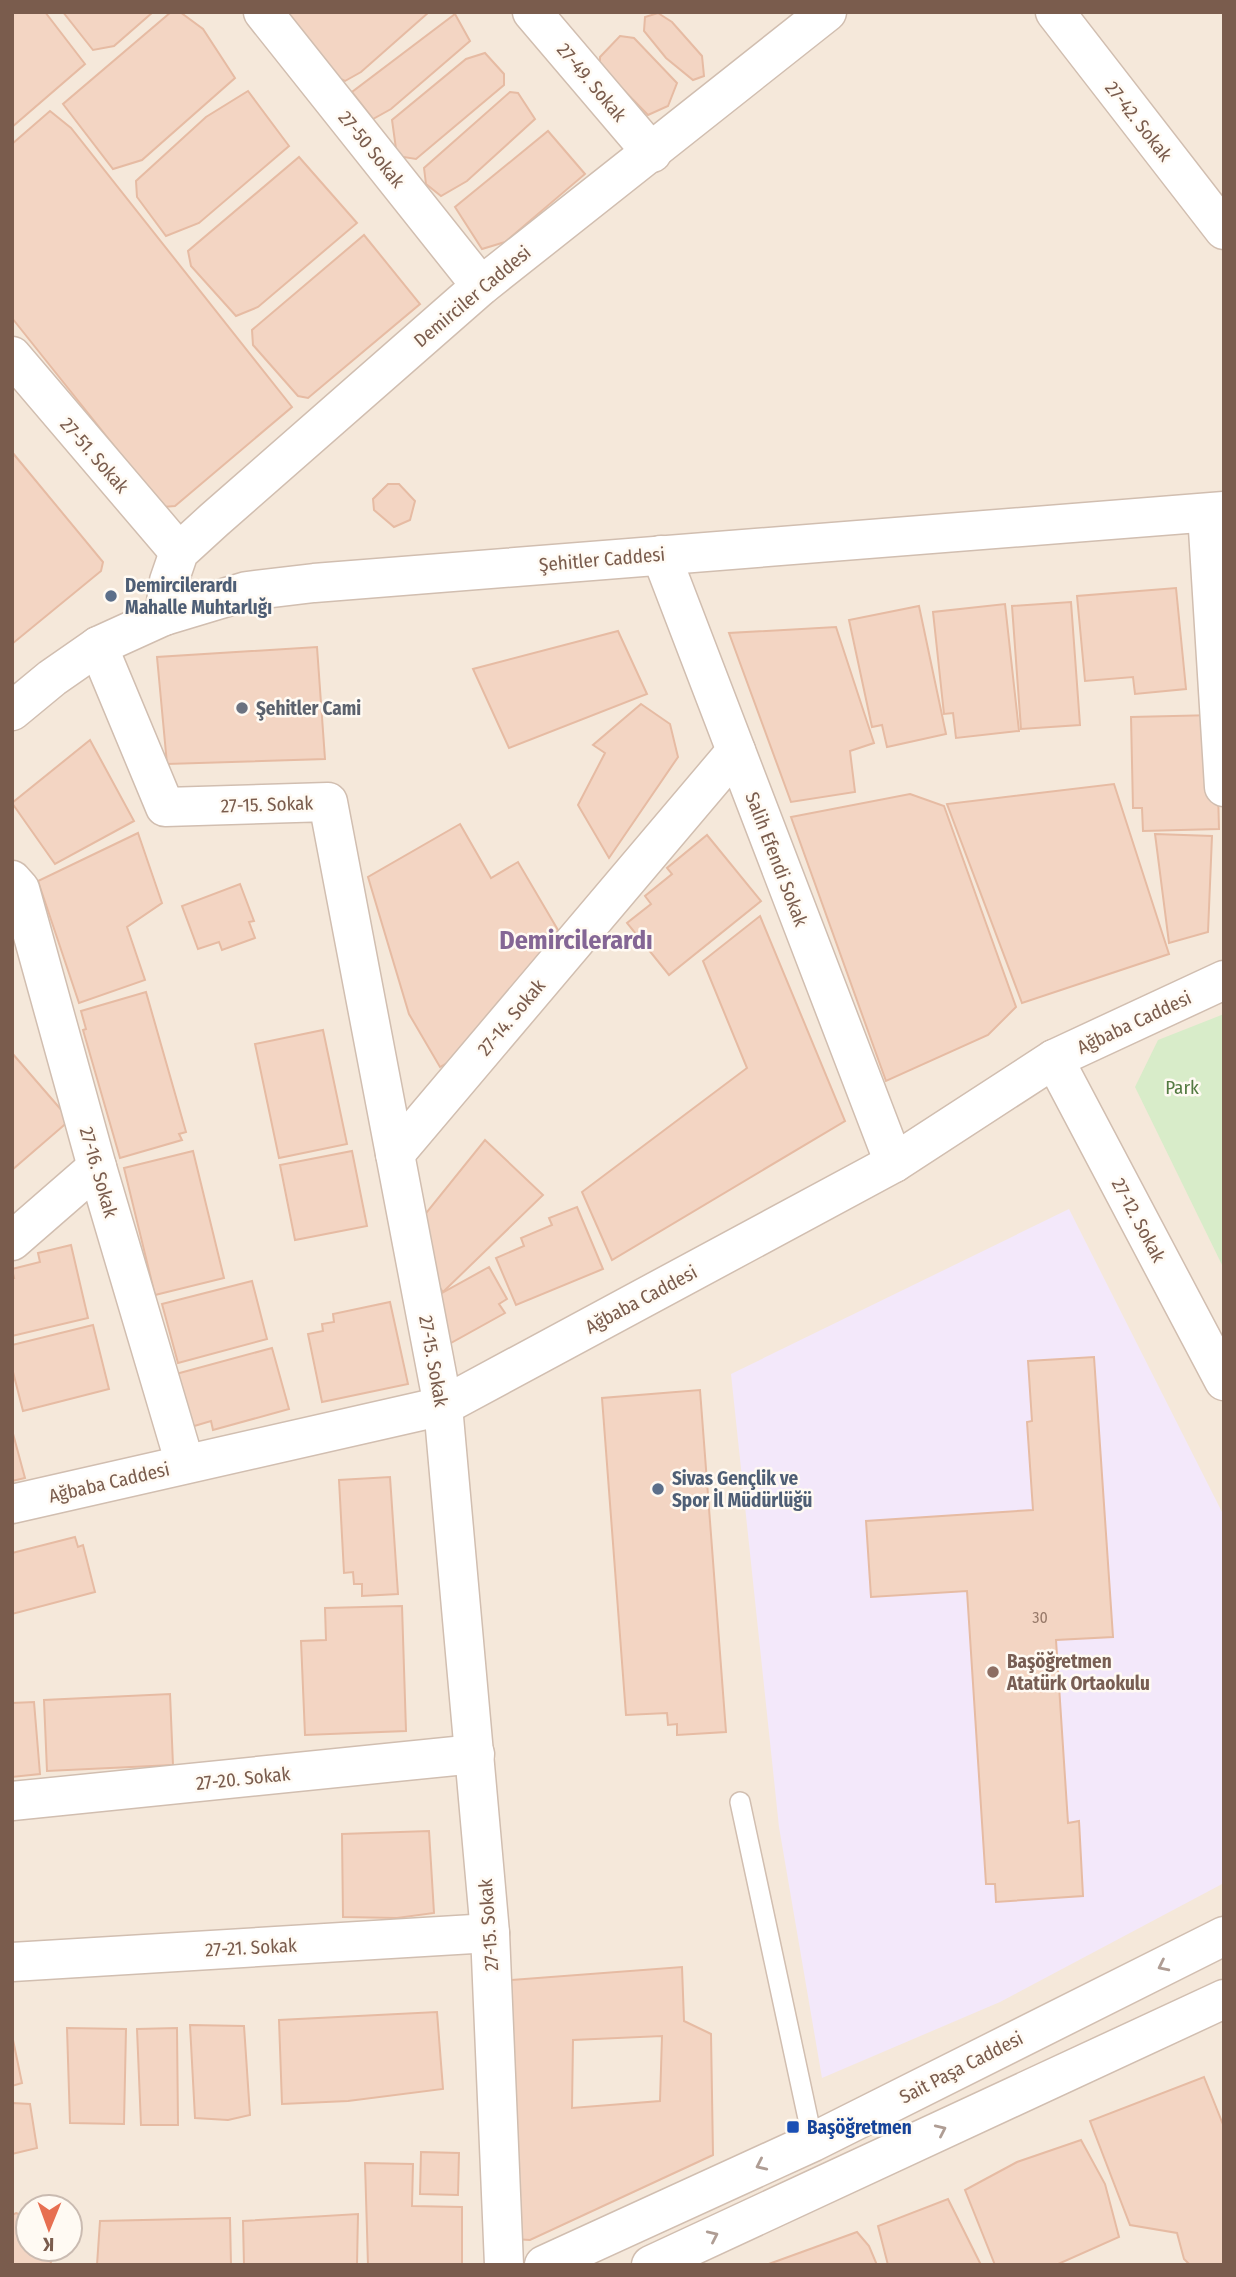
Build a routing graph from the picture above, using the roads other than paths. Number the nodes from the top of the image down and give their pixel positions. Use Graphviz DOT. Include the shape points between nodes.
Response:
graph roads {
  1 [pos="263,12"];
  2 [pos="532,12"];
  3 [pos="827,12"];
  4 [pos="1055,12"];
  5 [pos="652,153"];
  6 [pos="1224,230"];
  7 [pos="481,286"];
  8 [pos="12,356"];
  9 [pos="24,396"];
  10 [pos="1215,512"];
  11 [pos="180,552"];
  12 [pos="660,555"];
  13 [pos="164,616"];
  14 [pos="98,646"];
  15 [pos="12,711"];
  16 [pos="736,751"];
  17 [pos="1224,787"];
  18 [pos="12,880"];
  19 [pos="1224,980"];
  20 [pos="1054,1059"];
  21 [pos="396,1154"];
  22 [pos="894,1163"];
  23 [pos="97,1167"];
  24 [pos="12,1241"];
  25 [pos="1224,1381"];
  26 [pos="443,1406"];
  27 [pos="185,1464"];
  28 [pos="12,1504"];
  29 [pos="475,1754"];
  30 [pos="12,1801"];
  31 [pos="740,1802"];
  32 [pos="489,1933"];
  33 [pos="1224,1936"];
  34 [pos="12,1962"];
  35 [pos="1221,2009"];
  36 [pos="813,2141"];
  37 [pos="504,2265"];
  38 [pos="544,2265"];
  39 [pos="651,2265"];
  1 -- 7 [label="street, 27-50 Sokak"];
  2 -- 5 [label="street, 27-49. Sokak"];
  3 -- 5 [label="street, Demirciler Caddesi"];
  4 -- 6 [label="street, 27-42. Sokak"];
  5 -- 7 [label="street, Demirciler Caddesi"];
  7 -- 11 [label="street, Demirciler Caddesi"];
  8 -- 9 [label="street, 27-51. Sokak"];
  9 -- 11 [label="street, 27-51. Sokak"];
  10 -- 12 [label="street, Şehitler Caddesi"];
  10 -- 17 [label="street"];
  11 -- 13 [label="street, Demirciler Caddesi" via="169,581"];
  12 -- 13 [label="street, Şehitler Caddesi" via="247,591"];
  12 -- 16 [label="street, Salih Efendi Sokak"];
  13 -- 14 [label="street, Şehitler Caddesi"];
  14 -- 15 [label="street, Şehitler Caddesi"];
  14 -- 21 [label="street, 27-15. Sokak" via="166,807 328,802"];
  16 -- 21 [label="street, 27-14. Sokak"];
  16 -- 22 [label="street, Salih Efendi Sokak"];
  18 -- 23 [label="street, 27-16. Sokak" via="20,889"];
  19 -- 20 [label="street, Ağbaba Caddesi"];
  20 -- 22 [label="street, Ağbaba Caddesi"];
  20 -- 25 [label="street, 27-12. Sokak"];
  21 -- 26 [label="street, 27-15. Sokak"];
  22 -- 26 [label="street, Ağbaba Caddesi"];
  23 -- 24 [label="street"];
  23 -- 27 [label="street, 27-16. Sokak"];
  26 -- 27 [label="street, Ağbaba Caddesi"];
  26 -- 29 [label="street, 27-15. Sokak"];
  27 -- 28 [label="street, Ağbaba Caddesi"];
  29 -- 30 [label="street, 27-20. Sokak"];
  29 -- 32 [label="street, 27-15. Sokak"];
  31 -- 36 [label="lane"];
  32 -- 34 [label="street, 27-21. Sokak"];
  32 -- 37 [label="street, 27-15. Sokak"];
  33 -- 36 [label="street, Sait Paşa Caddesi, one-way"];
  39 -- 35 [label="street, one-way"];
  36 -- 38 [label="street, Sait Paşa Caddesi, one-way"];
}
